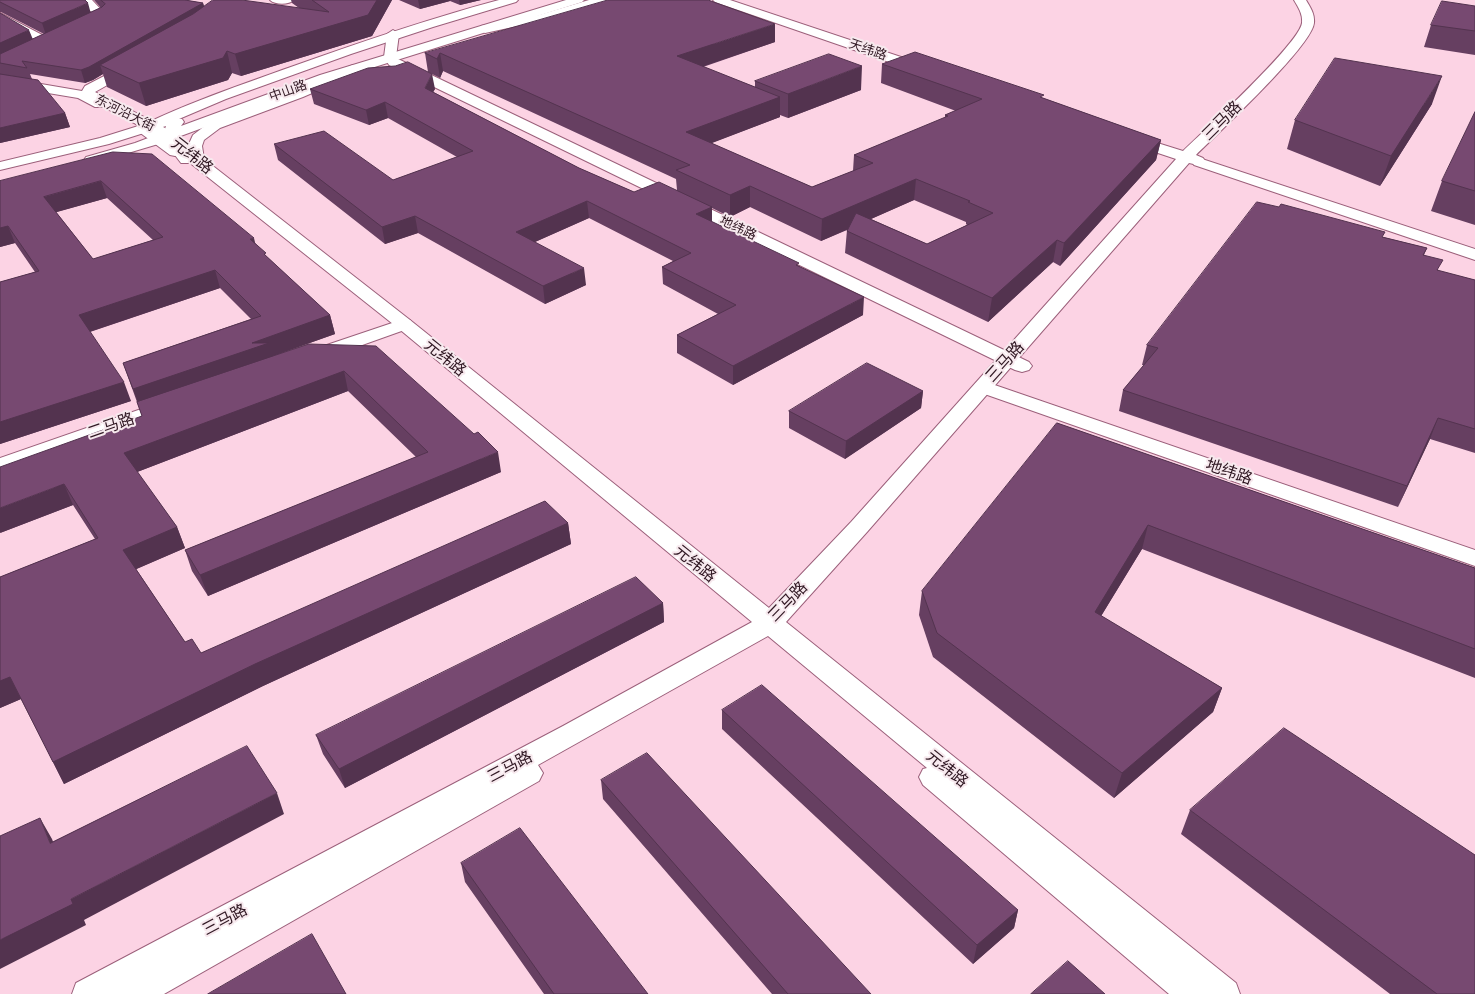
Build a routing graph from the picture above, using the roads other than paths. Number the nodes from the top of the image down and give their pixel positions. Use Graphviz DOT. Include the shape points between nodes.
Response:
graph roads {
  1 [pos="86,0"];
  2 [pos="276,0"];
  3 [pos="288,0"];
  4 [pos="512,0"];
  5 [pos="537,0"];
  6 [pos="578,0"];
  7 [pos="600,0"];
  8 [pos="719,0"];
  9 [pos="744,0"];
  10 [pos="1300,0"];
  11 [pos="1307,0"];
  12 [pos="0,17"];
  13 [pos="73,29"];
  14 [pos="481,30"];
  15 [pos="60,36"];
  16 [pos="46,42"];
  17 [pos="391,45"];
  18 [pos="33,49"];
  19 [pos="143,60"];
  20 [pos="360,66"];
  21 [pos="0,81"];
  22 [pos="192,113"];
  23 [pos="1122,131"];
  24 [pos="160,134"];
  25 [pos="1196,156"];
  26 [pos="191,159"];
  27 [pos="76,164"];
  28 [pos="0,166"];
  29 [pos="1475,255"];
  30 [pos="398,326"];
  31 [pos="302,360"];
  32 [pos="1015,362"];
  33 [pos="991,390"];
  34 [pos="188,399"];
  35 [pos="0,465"];
  36 [pos="1475,558"];
  37 [pos="763,631"];
  38 [pos="88,994"];
  39 [pos="133,994"];
  40 [pos="1193,994"];
  41 [pos="1224,994"];
  1 -- 13 [label="street" via="101,16"];
  2 -- 3 [label="street"];
  4 -- 17 [label="street" via="441,19"];
  5 -- 17 [label="street, 中山路"];
  6 -- 14 [label="street, 中山路"];
  7 -- 14 [label="street" via="541,18"];
  8 -- 9 [label="street, 天纬路" via="934,68"];
  10 -- 25 [label="street, 三马路" via="1307,13 1308,24 1292,51"];
  11 -- 25 [label="street, 三马路" via="1314,12 1314,27 1299,54"];
  12 -- 16 [label="street"];
  14 -- 17 [label="street, 中山路"];
  15 -- 16 [label="street"];
  16 -- 18 [label="street"];
  17 -- 20 [label="street, 中山路"];
  17 -- 22 [label="street, 中山路"];
  17 -- 24 [label="street" via="204,102"];
  17 -- 32 [label="street, 地纬路" via="393,62"];
  19 -- 24 [label="street, 东河沿大街" via="90,89 88,93"];
  20 -- 24 [label="street, 中山路"];
  20 -- 26 [label="street" via="298,94 215,125 198,138"];
  21 -- 24 [label="street, 东河沿大街" via="82,95"];
  22 -- 24 [label="street, 中山路"];
  22 -- 24 [label="street"];
  23 -- 25 [label="street"];
  24 -- 26 [label="street, 元纬路"];
  24 -- 27 [label="street, 中山路" via="140,146"];
  24 -- 28 [label="street, 中山路" via="104,141"];
  25 -- 29 [label="street"];
  25 -- 32 [label="street, 三马路"];
  26 -- 30 [label="street, 元纬路"];
  30 -- 31 [label="street"];
  30 -- 37 [label="street, 元纬路"];
  30 -- 37 [label="street, 元纬路" via="738,599"];
  32 -- 33 [label="street, 三马路"];
  33 -- 36 [label="street, 地纬路"];
  33 -- 37 [label="street, 三马路"];
  34 -- 35 [label="street, 二马路"];
  37 -- 38 [label="street, 三马路"];
  37 -- 39 [label="street, 三马路" via="730,662"];
  37 -- 40 [label="street, 元纬路"];
  37 -- 41 [label="street, 元纬路"];
}
